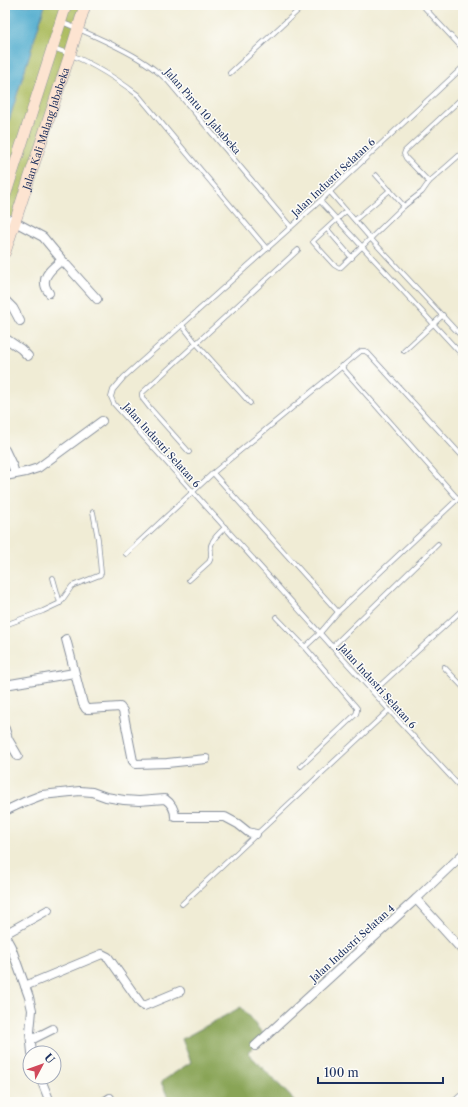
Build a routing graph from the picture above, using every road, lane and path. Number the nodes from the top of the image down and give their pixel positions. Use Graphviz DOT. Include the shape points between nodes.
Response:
graph roads {
  1 [pos="66,5"];
  2 [pos="85,5"];
  3 [pos="304,5"];
  4 [pos="422,5"];
  5 [pos="61,22"];
  6 [pos="78,28"];
  7 [pos="53,48"];
  8 [pos="463,49"];
  9 [pos="70,54"];
  10 [pos="463,67"];
  11 [pos="230,73"];
  12 [pos="463,98"];
  13 [pos="463,152"];
  14 [pos="8,174"];
  15 [pos="376,175"];
  16 [pos="429,182"];
  17 [pos="390,190"];
  18 [pos="330,192"];
  19 [pos="5,196"];
  20 [pos="320,201"];
  21 [pos="404,206"];
  22 [pos="346,211"];
  23 [pos="338,219"];
  24 [pos="10,220"];
  25 [pos="355,220"];
  26 [pos="291,227"];
  27 [pos="327,229"];
  28 [pos="371,239"];
  29 [pos="363,247"];
  30 [pos="267,249"];
  31 [pos="298,250"];
  32 [pos="5,252"];
  33 [pos="352,258"];
  34 [pos="62,260"];
  35 [pos="49,293"];
  36 [pos="97,298"];
  37 [pos="5,300"];
  38 [pos="443,315"];
  39 [pos="20,321"];
  40 [pos="434,324"];
  41 [pos="182,325"];
  42 [pos="5,338"];
  43 [pos="463,338"];
  44 [pos="196,343"];
  45 [pos="404,351"];
  46 [pos="28,356"];
  47 [pos="463,356"];
  48 [pos="341,366"];
  49 [pos="250,403"];
  50 [pos="102,421"];
  51 [pos="5,450"];
  52 [pos="189,452"];
  53 [pos="463,457"];
  54 [pos="213,473"];
  55 [pos="15,474"];
  56 [pos="5,476"];
  57 [pos="193,491"];
  58 [pos="463,494"];
  59 [pos="458,499"];
  60 [pos="93,512"];
  61 [pos="225,527"];
  62 [pos="438,544"];
  63 [pos="126,554"];
  64 [pos="53,578"];
  65 [pos="189,580"];
  66 [pos="60,603"];
  67 [pos="463,609"];
  68 [pos="338,612"];
  69 [pos="276,617"];
  70 [pos="5,625"];
  71 [pos="320,633"];
  72 [pos="66,639"];
  73 [pos="305,647"];
  74 [pos="332,647"];
  75 [pos="444,667"];
  76 [pos="74,673"];
  77 [pos="5,685"];
  78 [pos="463,687"];
  79 [pos="373,692"];
  80 [pos="389,710"];
  81 [pos="5,729"];
  82 [pos="18,756"];
  83 [pos="206,759"];
  84 [pos="301,766"];
  85 [pos="463,790"];
  86 [pos="5,811"];
  87 [pos="256,834"];
  88 [pos="463,854"];
  89 [pos="416,899"];
  90 [pos="182,904"];
  91 [pos="48,910"];
  92 [pos="5,935"];
  93 [pos="463,951"];
  94 [pos="25,986"];
  95 [pos="180,991"];
  96 [pos="53,1029"];
  97 [pos="31,1040"];
  98 [pos="31,1045"];
  99 [pos="255,1046"];
  100 [pos="43,1085"];
  101 [pos="463,1093"];
  102 [pos="50,1102"];
  103 [pos="453,1102"];
  1 -- 5 [label="main road, Jalan Kali Malang Jababeka"];
  2 -- 6 [label="main road, Jalan Kali Malang Jababeka"];
  3 -- 11 [label="lane"];
  4 -- 8 [label="lane"];
  5 -- 6 [label="lane, Jalan Pintu 10 Jababeka"];
  5 -- 7 [label="main road, Jalan Kali Malang Jababeka"];
  6 -- 9 [label="main road, Jalan Kali Malang Jababeka"];
  6 -- 26 [label="lane, Jalan Pintu 10 Jababeka" via="136,56 168,81"];
  7 -- 9 [label="lane"];
  7 -- 14 [label="main road, Jalan Kali Malang Jababeka"];
  9 -- 24 [label="main road, Jalan Kali Malang Jababeka"];
  9 -- 30 [label="lane" via="138,95"];
  10 -- 18 [label="lane, Jalan Industri Selatan 6"];
  12 -- 16 [label="lane" via="405,151 406,158"];
  13 -- 16 [label="lane"];
  14 -- 19 [label="main road, Jalan Kali Malang Jababeka"];
  15 -- 17 [label="lane"];
  16 -- 21 [label="lane" via="422,192"];
  17 -- 21 [label="lane"];
  17 -- 25 [label="lane"];
  18 -- 20 [label="lane, Jalan Industri Selatan 6"];
  18 -- 22 [label="lane"];
  20 -- 23 [label="lane"];
  20 -- 26 [label="lane, Jalan Industri Selatan 6"];
  21 -- 28 [label="lane"];
  22 -- 23 [label="lane"];
  22 -- 25 [label="lane"];
  23 -- 27 [label="lane"];
  23 -- 29 [label="lane"];
  24 -- 32 [label="main road, Jalan Kali Malang Jababeka"];
  24 -- 34 [label="street" via="43,237"];
  25 -- 28 [label="lane"];
  26 -- 30 [label="lane, Jalan Industri Selatan 6"];
  27 -- 33 [label="lane"];
  27 -- 33 [label="lane" via="313,242 336,267 341,268"];
  28 -- 29 [label="lane"];
  28 -- 38 [label="lane"];
  29 -- 33 [label="lane"];
  29 -- 40 [label="lane"];
  30 -- 41 [label="lane, Jalan Industri Selatan 6"];
  31 -- 44 [label="lane"];
  34 -- 35 [label="street" via="45,279"];
  34 -- 36 [label="street"];
  37 -- 39 [label="street"];
  38 -- 40 [label="lane"];
  38 -- 43 [label="lane"];
  40 -- 45 [label="lane"];
  40 -- 47 [label="lane"];
  41 -- 44 [label="lane"];
  41 -- 57 [label="lane, Jalan Industri Selatan 6" via="124,377 113,390 111,397 114,404"];
  42 -- 46 [label="street"];
  44 -- 49 [label="lane"];
  44 -- 52 [label="lane" via="142,393 144,401"];
  48 -- 53 [label="lane" via="361,351 368,353"];
  48 -- 54 [label="lane"];
  48 -- 59 [label="lane"];
  50 -- 55 [label="street" via="38,468"];
  51 -- 55 [label="street"];
  54 -- 57 [label="lane"];
  54 -- 68 [label="lane"];
  55 -- 56 [label="street"];
  57 -- 61 [label="lane, Jalan Industri Selatan 6"];
  57 -- 63 [label="lane"];
  58 -- 59 [label="lane"];
  59 -- 68 [label="lane"];
  60 -- 66 [label="lane" via="100,574 72,586"];
  61 -- 65 [label="lane" via="212,542 209,562"];
  61 -- 71 [label="lane, Jalan Industri Selatan 6"];
  62 -- 74 [label="lane"];
  64 -- 66 [label="lane"];
  66 -- 70 [label="lane"];
  67 -- 79 [label="lane"];
  68 -- 71 [label="lane"];
  69 -- 73 [label="lane"];
  71 -- 73 [label="lane"];
  71 -- 74 [label="lane, Jalan Industri Selatan 6"];
  72 -- 76 [label="street"];
  73 -- 84 [label="lane" via="357,711"];
  74 -- 79 [label="lane, Jalan Industri Selatan 6"];
  75 -- 78 [label="lane"];
  76 -- 77 [label="street"];
  76 -- 83 [label="street" via="86,709 120,707 133,761 136,764"];
  79 -- 80 [label="lane, Jalan Industri Selatan 6"];
  80 -- 85 [label="lane, Jalan Industri Selatan 6"];
  80 -- 87 [label="lane"];
  81 -- 82 [label="street" via="8,740"];
  86 -- 87 [label="street" via="42,796 92,792 124,800 165,799 171,804 175,817 225,817 248,832"];
  87 -- 90 [label="lane"];
  88 -- 89 [label="street, Jalan Industri Selatan 4"];
  89 -- 93 [label="street"];
  89 -- 99 [label="street, Jalan Industri Selatan 4"];
  91 -- 92 [label="street"];
  92 -- 94 [label="street"];
  94 -- 95 [label="street" via="102,954 108,956 140,1004 144,1006"];
  94 -- 97 [label="street" via="32,1010"];
  96 -- 97 [label="street"];
  97 -- 98 [label="street"];
  100 -- 102 [label="street"];
  101 -- 103 [label="lane"];
}
